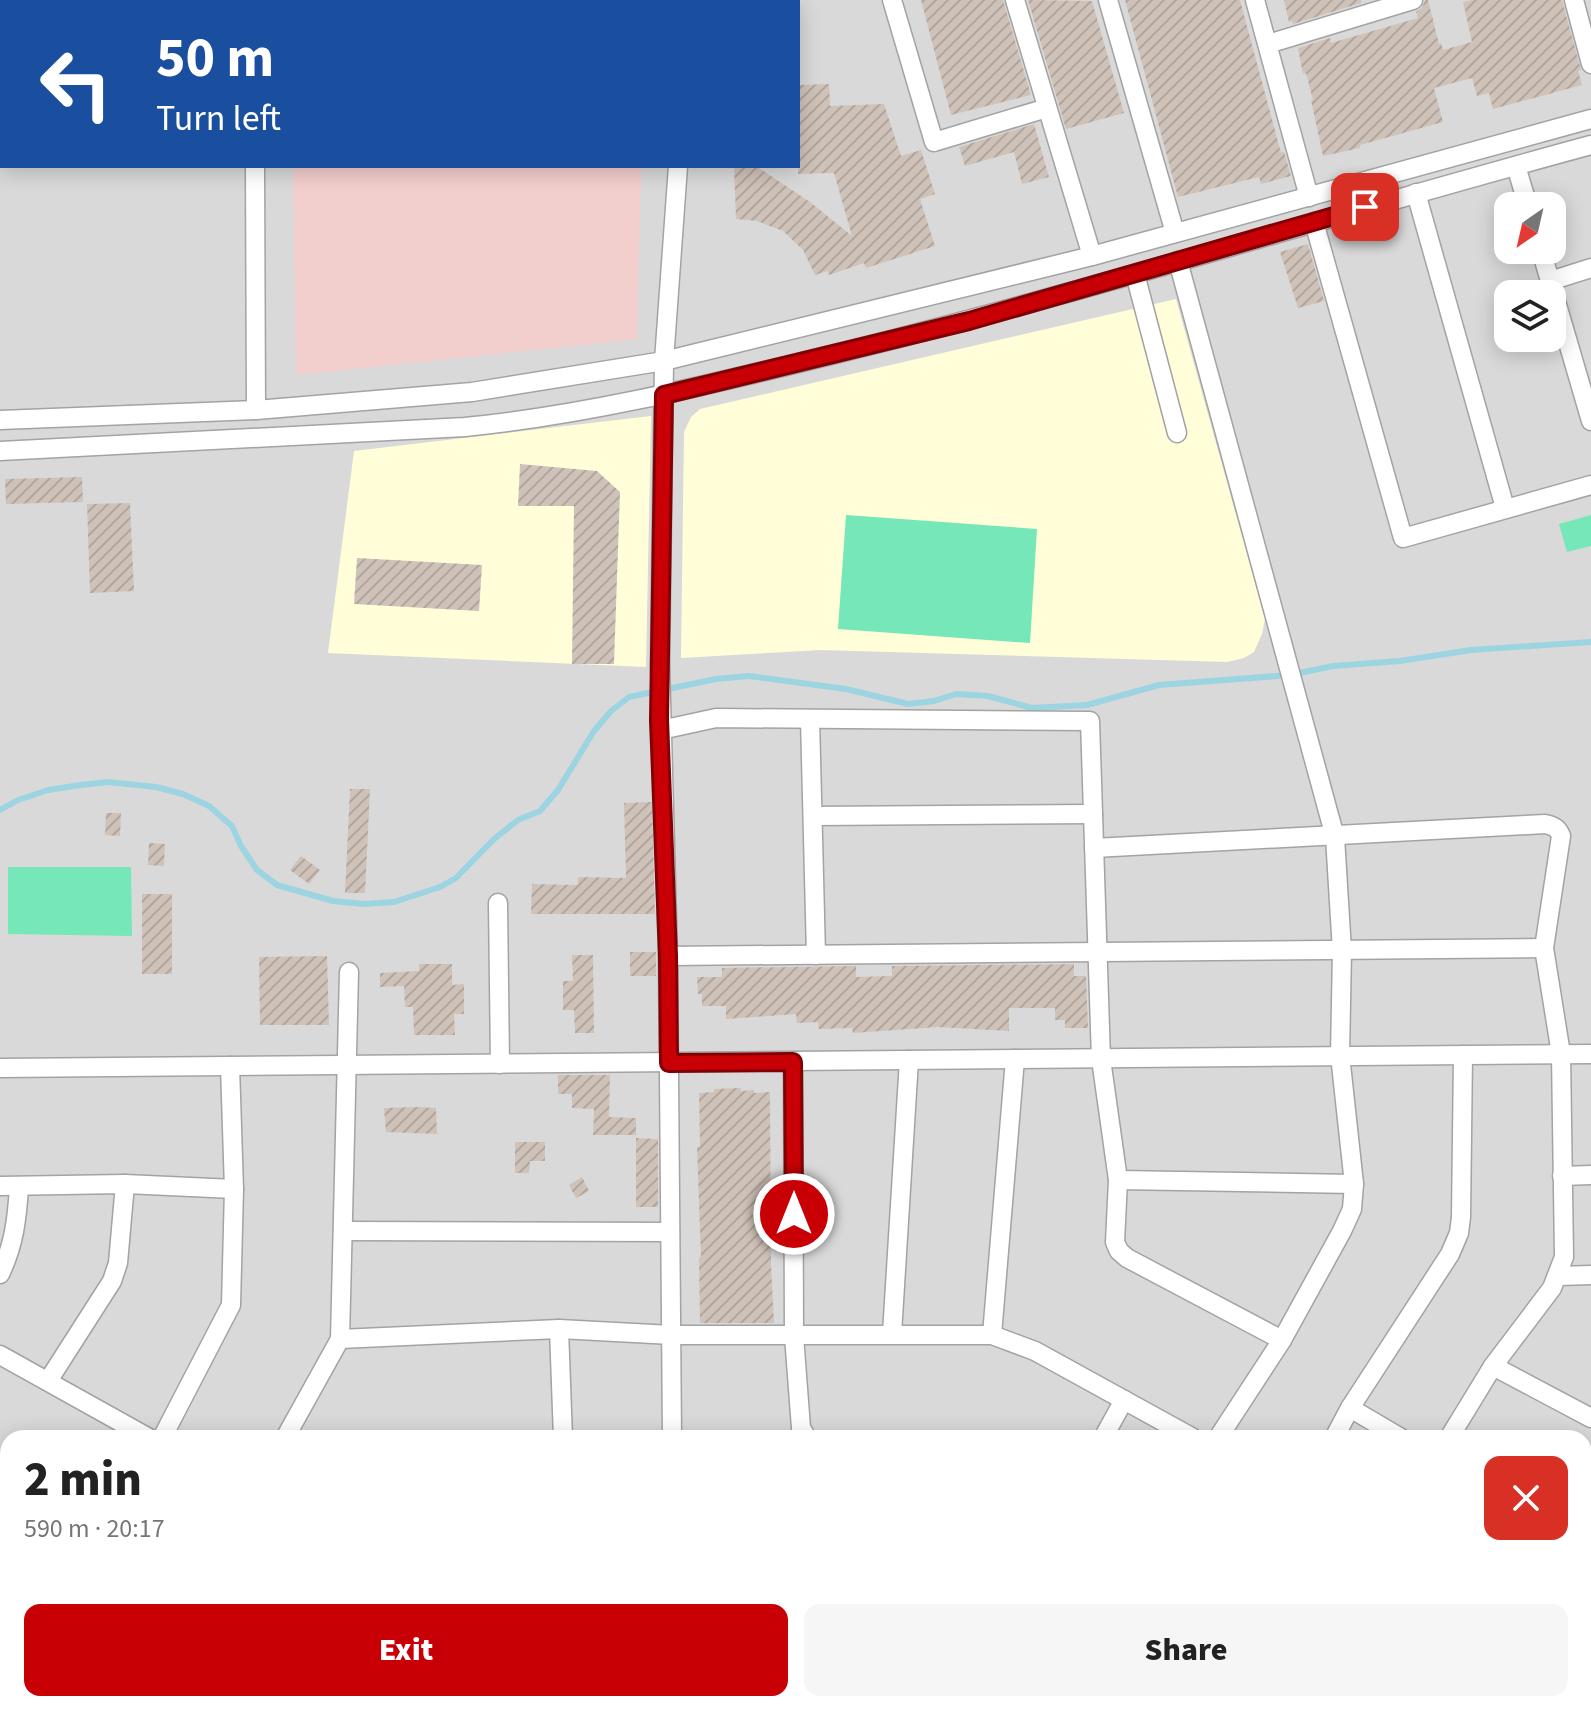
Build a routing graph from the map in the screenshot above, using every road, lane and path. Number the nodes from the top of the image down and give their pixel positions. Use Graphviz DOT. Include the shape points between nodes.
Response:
graph roads {
  1 [pos="892,0"];
  2 [pos="1015,0"];
  3 [pos="1108,0"];
  4 [pos="1255,0"];
  5 [pos="1413,0"];
  6 [pos="1574,0"];
  7 [pos="1268,44"];
  8 [pos="1591,64"];
  9 [pos="1047,108"];
  10 [pos="1591,119"];
  11 [pos="1591,145"];
  12 [pos="1516,166"];
  13 [pos="255,168"];
  14 [pos="678,168"];
  15 [pos="1524,192"];
  16 [pos="1416,193"];
  17 [pos="1309,197"];
  18 [pos="1314,222"];
  19 [pos="1175,233"];
  20 [pos="1092,256"];
  21 [pos="1178,261"];
  22 [pos="1591,268"];
  23 [pos="1135,274"];
  24 [pos="1553,280"];
  25 [pos="961,288"];
  26 [pos="969,321"];
  27 [pos="1566,324"];
  28 [pos="664,361"];
  29 [pos="1585,375"];
  30 [pos="664,395"];
  31 [pos="256,410"];
  32 [pos="0,420"];
  33 [pos="1591,421"];
  34 [pos="1177,433"];
  35 [pos="0,451"];
  36 [pos="1591,485"];
  37 [pos="1505,508"];
  38 [pos="810,719"];
  39 [pos="660,725"];
  40 [pos="1093,814"];
  41 [pos="813,816"];
  42 [pos="1335,837"];
  43 [pos="1094,848"];
  44 [pos="498,903"];
  45 [pos="1544,948"];
  46 [pos="1342,951"];
  47 [pos="1098,953"];
  48 [pos="816,955"];
  49 [pos="668,956"];
  50 [pos="349,972"];
  51 [pos="1561,1054"];
  52 [pos="1591,1054"];
  53 [pos="1340,1055"];
  54 [pos="1463,1055"];
  55 [pos="1015,1059"];
  56 [pos="1101,1059"];
  57 [pos="909,1060"];
  58 [pos="793,1062"];
  59 [pos="669,1063"];
  60 [pos="500,1064"];
  61 [pos="230,1066"];
  62 [pos="347,1066"];
  63 [pos="0,1068"];
  64 [pos="1591,1175"];
  65 [pos="1562,1176"];
  66 [pos="1118,1180"];
  67 [pos="125,1184"];
  68 [pos="1354,1184"];
  69 [pos="9,1187"];
  70 [pos="234,1189"];
  71 [pos="343,1231"];
  72 [pos="670,1232"];
  73 [pos="0,1274"];
  74 [pos="1591,1275"];
  75 [pos="1559,1276"];
  76 [pos="559,1329"];
  77 [pos="892,1334"];
  78 [pos="672,1335"];
  79 [pos="992,1335"];
  80 [pos="794,1336"];
  81 [pos="340,1339"];
  82 [pos="1282,1340"];
  83 [pos="0,1355"];
  84 [pos="1493,1366"];
  85 [pos="48,1381"];
  86 [pos="1124,1400"];
  87 [pos="1350,1408"];
  88 [pos="1591,1418"];
  89 [pos="135,1430"];
  90 [pos="166,1430"];
  91 [pos="289,1430"];
  92 [pos="563,1430"];
  93 [pos="672,1430"];
  94 [pos="802,1430"];
  95 [pos="1107,1430"];
  96 [pos="1178,1430"];
  97 [pos="1223,1430"];
  98 [pos="1338,1430"];
  99 [pos="1387,1430"];
  100 [pos="1454,1430"];
  1 -- 9 [label="street" via="934,142"];
  2 -- 9 [label="street"];
  3 -- 19 [label="street"];
  4 -- 7 [label="street"];
  5 -- 7 [label="street"];
  6 -- 8 [label="street"];
  7 -- 17 [label="street"];
  9 -- 20 [label="street"];
  10 -- 17 [label="street"];
  11 -- 12 [label="street"];
  12 -- 15 [label="street"];
  12 -- 16 [label="street"];
  13 -- 31 [label="street"];
  14 -- 28 [label="street"];
  16 -- 18 [label="street"];
  16 -- 37 [label="street"];
  17 -- 19 [label="street"];
  18 -- 21 [label="street"];
  18 -- 37 [label="street" via="1403,538"];
  19 -- 20 [label="street"];
  20 -- 25 [label="street"];
  21 -- 23 [label="street"];
  21 -- 42 [label="street"];
  22 -- 24 [label="street"];
  23 -- 26 [label="street"];
  23 -- 34 [label="street"];
  25 -- 26 [label="street"];
  25 -- 28 [label="street"];
  26 -- 30 [label="street"];
  27 -- 29 [label="street"];
  28 -- 30 [label="street"];
  28 -- 31 [label="street" via="500,389"];
  29 -- 33 [label="street"];
  30 -- 35 [label="street" via="503,424"];
  30 -- 39 [label="street"];
  31 -- 32 [label="street"];
  36 -- 37 [label="street"];
  38 -- 39 [label="street" via="716,718"];
  38 -- 40 [label="street" via="1090,721"];
  38 -- 41 [label="street"];
  39 -- 49 [label="street"];
  40 -- 41 [label="street"];
  40 -- 43 [label="street"];
  41 -- 48 [label="street"];
  42 -- 43 [label="street"];
  42 -- 45 [label="street" via="1554,826 1561,836"];
  42 -- 46 [label="street"];
  43 -- 47 [label="street"];
  44 -- 60 [label="street"];
  45 -- 46 [label="street"];
  45 -- 51 [label="street"];
  46 -- 47 [label="street"];
  46 -- 53 [label="street"];
  47 -- 48 [label="street"];
  47 -- 56 [label="street"];
  48 -- 49 [label="street"];
  49 -- 59 [label="street"];
  50 -- 62 [label="street"];
  51 -- 52 [label="street"];
  51 -- 54 [label="street"];
  51 -- 65 [label="street"];
  53 -- 54 [label="street"];
  53 -- 56 [label="street"];
  53 -- 68 [label="street"];
  54 -- 87 [label="street" via="1459,1233"];
  55 -- 56 [label="street"];
  55 -- 57 [label="street"];
  55 -- 79 [label="street"];
  56 -- 66 [label="street"];
  57 -- 58 [label="street"];
  57 -- 77 [label="street"];
  58 -- 59 [label="street"];
  58 -- 80 [label="street"];
  59 -- 60 [label="street"];
  59 -- 72 [label="street"];
  60 -- 62 [label="street"];
  61 -- 62 [label="street"];
  61 -- 63 [label="street"];
  61 -- 70 [label="street"];
  62 -- 71 [label="street"];
  64 -- 65 [label="street"];
  65 -- 75 [label="street" via="1564,1257"];
  66 -- 68 [label="street"];
  66 -- 82 [label="street" via="1119,1251"];
  67 -- 69 [label="street"];
  67 -- 70 [label="street"];
  67 -- 85 [label="street" via="112,1281"];
  68 -- 82 [label="street" via="1352,1209"];
  69 -- 73 [label="street" via="17,1224"];
  70 -- 90 [label="street" via="231,1305"];
  71 -- 72 [label="street"];
  71 -- 81 [label="street"];
  72 -- 78 [label="street"];
  74 -- 75 [label="street"];
  75 -- 84 [label="street"];
  76 -- 78 [label="street"];
  76 -- 81 [label="street"];
  76 -- 92 [label="street"];
  77 -- 79 [label="street"];
  77 -- 80 [label="street"];
  78 -- 80 [label="street"];
  78 -- 93 [label="street"];
  79 -- 86 [label="street" via="1035,1351"];
  80 -- 94 [label="street"];
  81 -- 91 [label="street"];
  82 -- 97 [label="street"];
  83 -- 85 [label="street"];
  84 -- 88 [label="street"];
  84 -- 100 [label="street"];
  85 -- 89 [label="street"];
  86 -- 95 [label="street"];
  86 -- 96 [label="street"];
  87 -- 98 [label="street"];
  87 -- 99 [label="street"];
}
